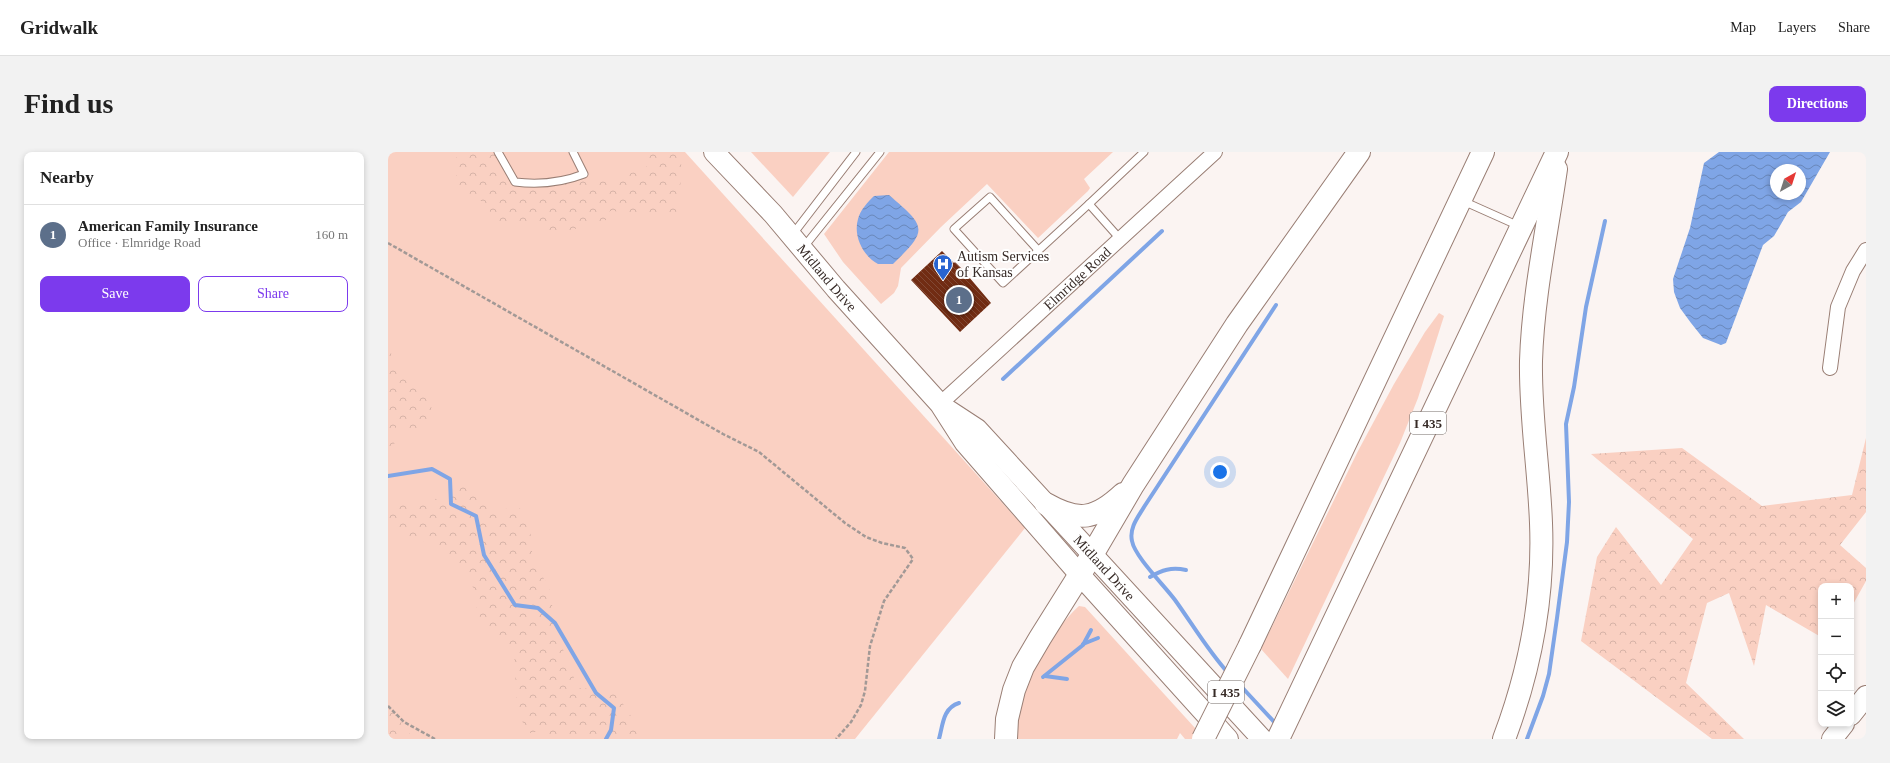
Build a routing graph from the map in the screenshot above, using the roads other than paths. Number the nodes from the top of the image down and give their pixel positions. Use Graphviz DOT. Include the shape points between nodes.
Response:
graph roads {
  1 [pos="498,152"];
  2 [pos="573,152"];
  3 [pos="714,152"];
  4 [pos="856,152"];
  5 [pos="880,152"];
  6 [pos="1144,152"];
  7 [pos="1215,152"];
  8 [pos="1359,152"];
  9 [pos="1483,152"];
  10 [pos="1557,152"];
  11 [pos="1460,200"];
  12 [pos="1089,204"];
  13 [pos="1521,227"];
  14 [pos="1121,240"];
  15 [pos="797,242"];
  16 [pos="1038,250"];
  17 [pos="1866,250"];
  18 [pos="1830,368"];
  19 [pos="940,404"];
  20 [pos="1133,485"];
  21 [pos="1046,504"];
  22 [pos="1092,555"];
  23 [pos="1080,575"];
  24 [pos="1866,696"];
  25 [pos="1854,711"];
  26 [pos="1842,727"];
  27 [pos="1006,739"];
  28 [pos="1203,739"];
  29 [pos="1228,739"];
  30 [pos="1262,739"];
  31 [pos="1278,739"];
  32 [pos="1504,739"];
  33 [pos="1832,739"];
  1 -- 2 [label="lane" via="515,182 537,185 566,181 584,174"];
  3 -- 15 [label="main road, Midland Drive"];
  4 -- 15 [label="lane"];
  5 -- 15 [label="lane"];
  6 -- 12 [label="lane"];
  7 -- 14 [label="street, Elmridge Road"];
  8 -- 20 [label="highway" via="1242,318"];
  9 -- 11 [label="highway, I 435"];
  10 -- 13 [label="highway, I 435"];
  10 -- 32 [label="highway" via="1533,332 1531,396 1541,524 1539,592 1529,658"];
  11 -- 13 [label="lane"];
  11 -- 28 [label="highway, I 435, bridge"];
  12 -- 14 [label="lane"];
  12 -- 16 [label="lane"];
  13 -- 31 [label="highway, I 435"];
  14 -- 19 [label="street, Elmridge Road"];
  15 -- 19 [label="main road, Midland Drive"];
  16 -- 16 [label="lane" via="1003,283 954,229 990,196"];
  17 -- 18 [label="street" via="1850,277 1838,307"];
  19 -- 21 [label="main road, Midland Drive" via="977,429"];
  19 -- 23 [label="main road, Midland Drive" via="965,443"];
  20 -- 21 [label="highway" via="1108,507 1094,515 1073,516"];
  20 -- 22 [label="highway"];
  21 -- 22 [label="main road, Midland Drive"];
  22 -- 23 [label="highway"];
  22 -- 30 [label="main road, Midland Drive"];
  23 -- 27 [label="highway" via="1023,667 1014,690"];
  23 -- 29 [label="main road, Midland Drive"];
  24 -- 25 [label="main road"];
  26 -- 33 [label="main road"];
}
